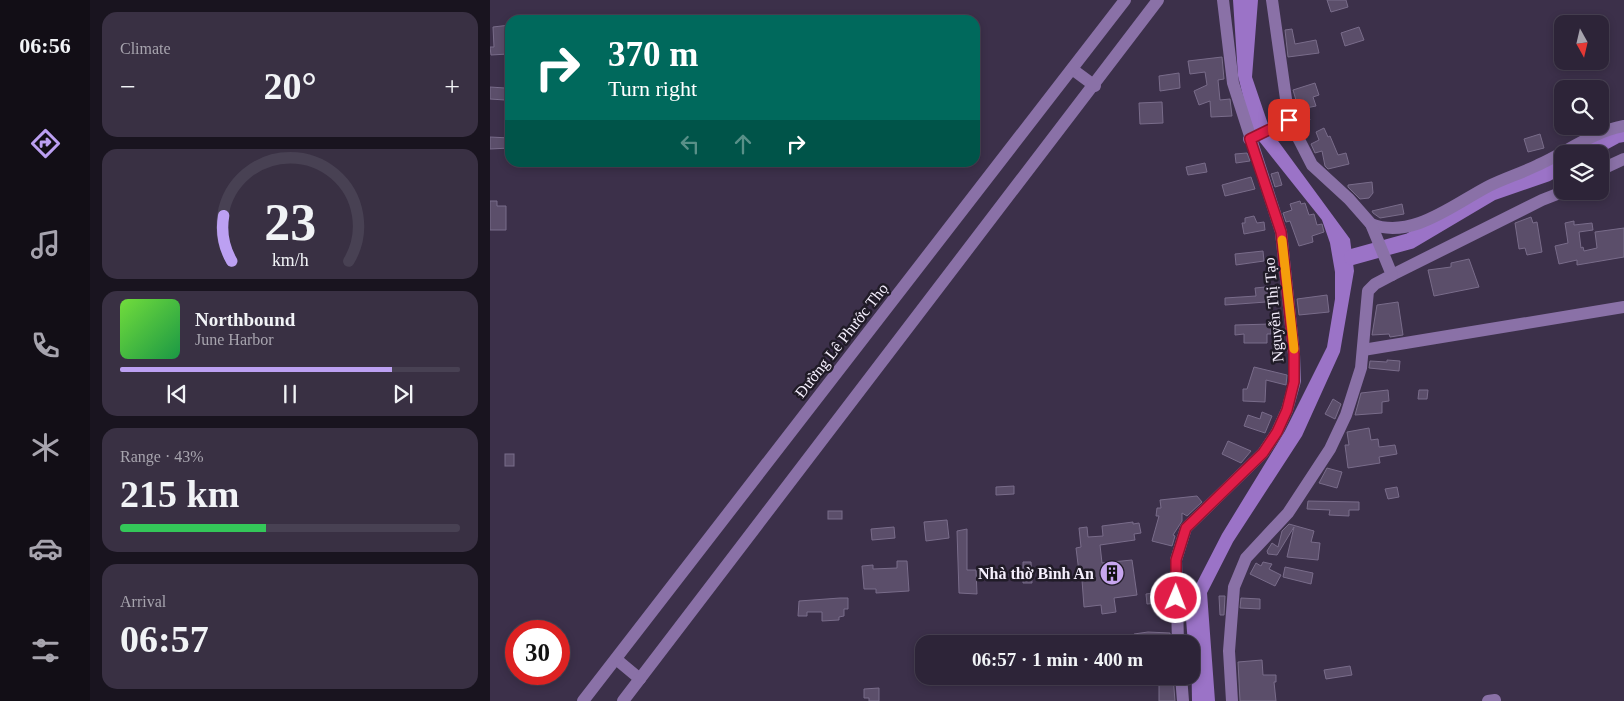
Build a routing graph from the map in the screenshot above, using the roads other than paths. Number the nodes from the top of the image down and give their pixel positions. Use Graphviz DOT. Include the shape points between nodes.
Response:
graph roads {
  1 [pos="1125,0"];
  2 [pos="1158,0"];
  3 [pos="1223,0"];
  4 [pos="1272,0"];
  5 [pos="1072,69"];
  6 [pos="1095,86"];
  7 [pos="1284,122"];
  8 [pos="1624,126"];
  9 [pos="1251,138"];
  10 [pos="1624,160"];
  11 [pos="1609,166"];
  12 [pos="1554,196"];
  13 [pos="1372,227"];
  14 [pos="1390,271"];
  15 [pos="1624,307"];
  16 [pos="1363,350"];
  17 [pos="1178,635"];
  18 [pos="616,659"];
  19 [pos="640,679"];
  20 [pos="1182,685"];
  21 [pos="584,701"];
  22 [pos="623,701"];
  23 [pos="1183,701"];
  24 [pos="1232,701"];
  1 -- 5 [label="street, Đường Lê Phước Thọ"];
  2 -- 6 [label="street"];
  3 -- 9 [label="street, Nguyễn Thị Tạo" via="1233,83"];
  4 -- 7 [label="street"];
  5 -- 6 [label="street"];
  5 -- 18 [label="street, Đường Lê Phước Thọ"];
  6 -- 19 [label="street"];
  7 -- 9 [label="street"];
  7 -- 13 [label="street" via="1312,165 1349,199"];
  8 -- 13 [label="street" via="1593,135 1449,210 1414,224"];
  9 -- 17 [label="street, Nguyễn Thị Tạo" via="1281,232 1294,382 1284,417 1263,453 1186,528 1176,560"];
  10 -- 11 [label="street"];
  12 -- 14 [label="street"];
  13 -- 14 [label="street"];
  14 -- 16 [label="street" via="1368,291"];
  15 -- 16 [label="street"];
  16 -- 24 [label="street" via="1352,400 1330,449 1288,513 1246,558 1234,587 1228,651"];
  18 -- 19 [label="street"];
  18 -- 21 [label="street, Đường Lê Phước Thọ"];
  19 -- 22 [label="street"];
  20 -- 23 [label="street"];
}
